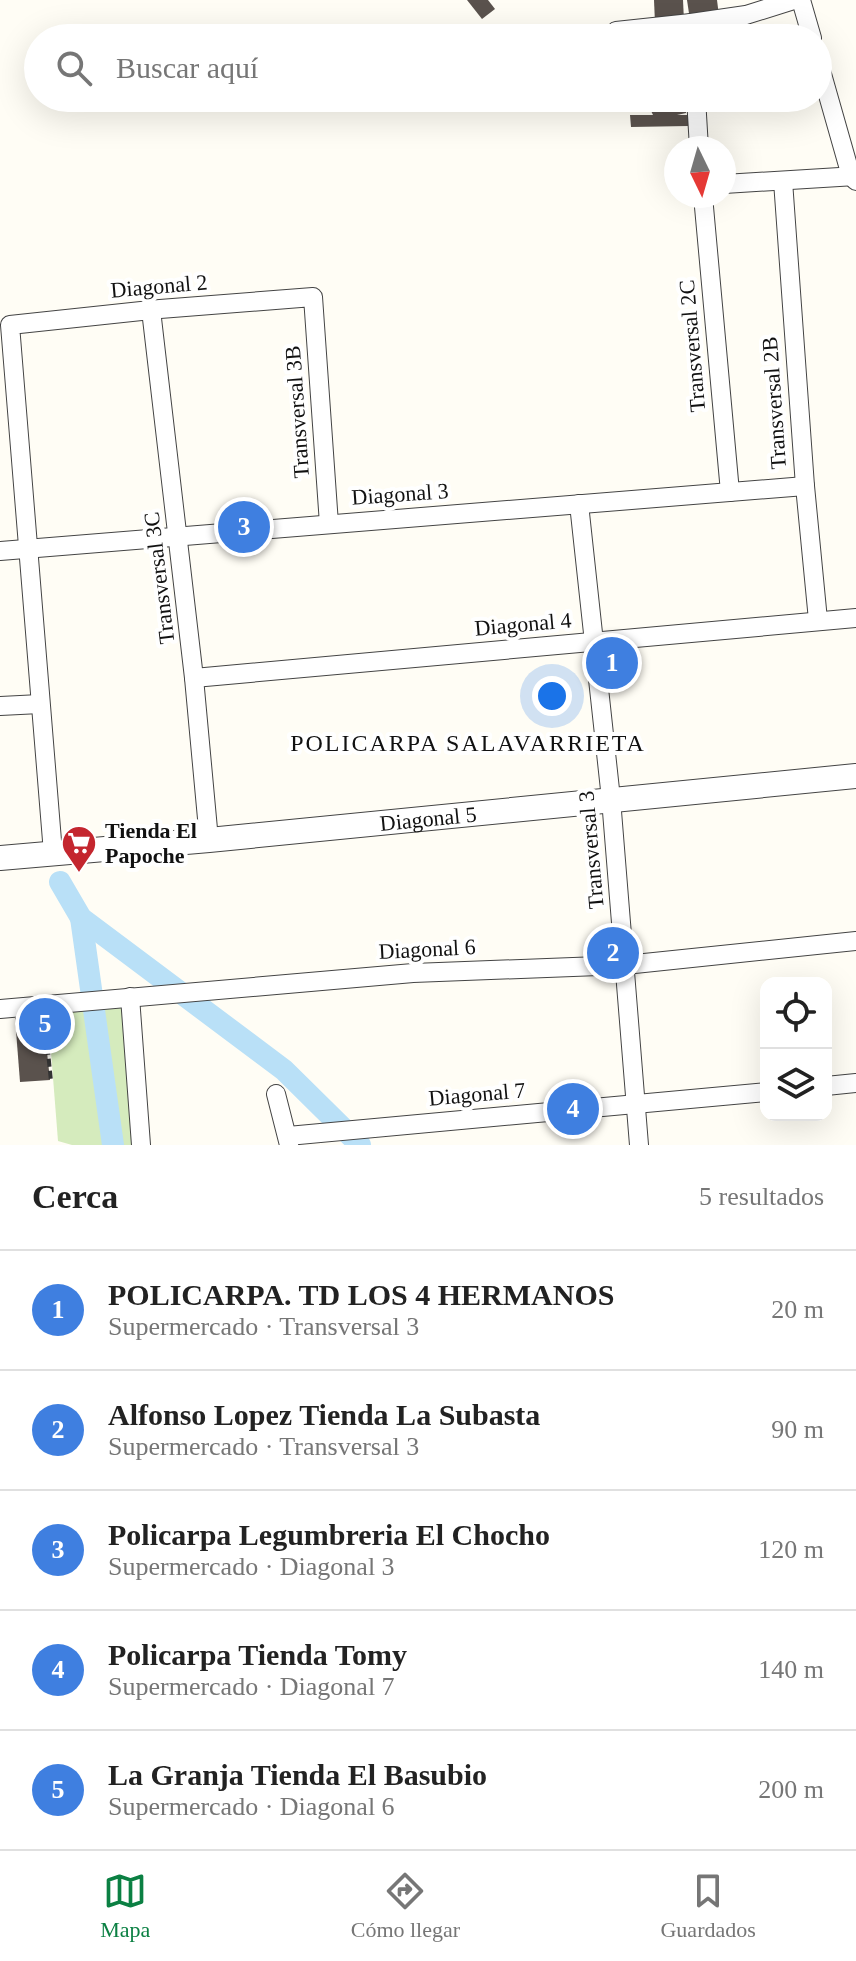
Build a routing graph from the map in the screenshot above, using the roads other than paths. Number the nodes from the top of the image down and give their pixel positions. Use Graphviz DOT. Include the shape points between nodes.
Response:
graph roads {
  1 [pos="794,0"];
  2 [pos="801,0"];
  3 [pos="709,24"];
  4 [pos="808,24"];
  5 [pos="832,106"];
  6 [pos="697,112"];
  7 [pos="698,136"];
  8 [pos="854,178"];
  9 [pos="783,181"];
  10 [pos="736,183"];
  11 [pos="704,208"];
  12 [pos="313,297"];
  13 [pos="151,310"];
  14 [pos="805,486"];
  15 [pos="730,492"];
  16 [pos="579,504"];
  17 [pos="329,524"];
  18 [pos="178,537"];
  19 [pos="30,549"];
  20 [pos="0,551"];
  21 [pos="856,618"];
  22 [pos="818,620"];
  23 [pos="593,642"];
  24 [pos="194,678"];
  25 [pos="40,704"];
  26 [pos="0,706"];
  27 [pos="856,776"];
  28 [pos="611,799"];
  29 [pos="209,840"];
  30 [pos="43,854"];
  31 [pos="1,858"];
  32 [pos="856,941"];
  33 [pos="625,965"];
  34 [pos="130,997"];
  35 [pos="0,1009"];
  36 [pos="856,1083"];
  37 [pos="832,1085"];
  38 [pos="760,1093"];
  39 [pos="276,1094"];
  40 [pos="635,1104"];
  41 [pos="288,1140"];
  42 [pos="141,1145"];
  43 [pos="639,1145"];
  1 -- 3 [label="street"];
  2 -- 4 [label="street"];
  5 -- 8 [label="street"];
  6 -- 7 [label="street"];
  8 -- 9 [label="street"];
  9 -- 10 [label="street"];
  9 -- 14 [label="street, Transversal 2B"];
  11 -- 15 [label="street, Transversal 2C"];
  12 -- 13 [label="street, Diagonal 2"];
  12 -- 17 [label="street, Transversal 3B"];
  13 -- 18 [label="street, Transversal 3C"];
  13 -- 19 [label="street, Diagonal 2" via="10,325"];
  14 -- 15 [label="street, Diagonal 3"];
  14 -- 22 [label="street, Transversal 2B"];
  15 -- 16 [label="street, Diagonal 3"];
  16 -- 17 [label="street, Diagonal 3"];
  16 -- 23 [label="street, Transversal 3"];
  17 -- 18 [label="street, Diagonal 3"];
  18 -- 19 [label="street, Diagonal 3"];
  18 -- 24 [label="street, Transversal 3C"];
  19 -- 20 [label="street, Diagonal 3"];
  19 -- 25 [label="street"];
  21 -- 22 [label="street, Diagonal 4"];
  22 -- 23 [label="street, Diagonal 4"];
  23 -- 24 [label="street, Diagonal 4"];
  23 -- 28 [label="street, Transversal 3"];
  24 -- 29 [label="street, Transversal 3C"];
  25 -- 26 [label="street"];
  25 -- 30 [label="street"];
  27 -- 28 [label="street, Diagonal 5"];
  28 -- 29 [label="street, Diagonal 5"];
  28 -- 33 [label="street, Transversal 3"];
  29 -- 30 [label="street, Diagonal 5"];
  30 -- 31 [label="street, Diagonal 5"];
  32 -- 33 [label="street, Diagonal 6"];
  33 -- 34 [label="street, Diagonal 6" via="413,973"];
  33 -- 40 [label="street, Transversal 3"];
  34 -- 35 [label="street, Diagonal 6"];
  34 -- 42 [label="street"];
  36 -- 37 [label="street"];
  38 -- 40 [label="street, Diagonal 7"];
  39 -- 41 [label="street"];
  40 -- 41 [label="street, Diagonal 7" via="335,1131"];
  40 -- 43 [label="street, Transversal 3"];
}
